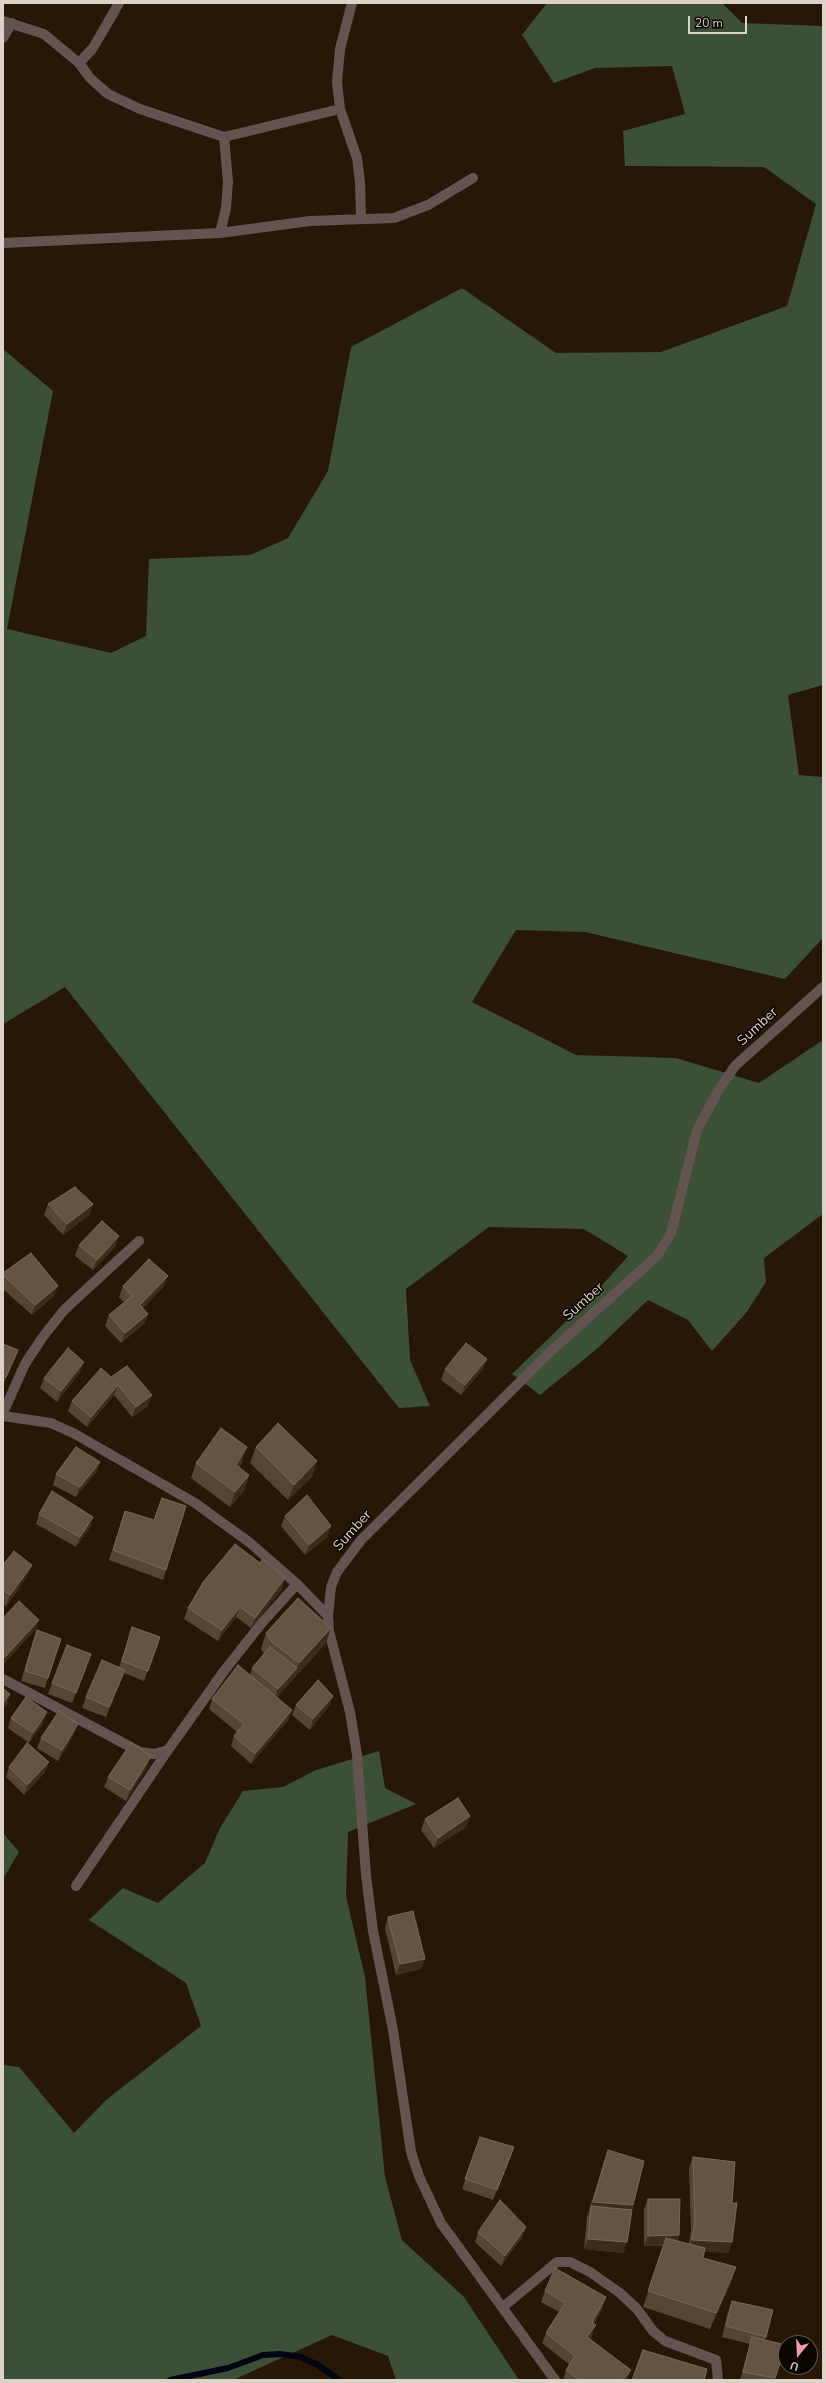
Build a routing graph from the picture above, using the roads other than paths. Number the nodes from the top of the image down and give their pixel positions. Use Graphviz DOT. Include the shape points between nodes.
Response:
graph roads {
  1 [pos="118,3"];
  2 [pos="352,3"];
  3 [pos="8,22"];
  4 [pos="3,38"];
  5 [pos="80,63"];
  6 [pos="340,109"];
  7 [pos="224,137"];
  8 [pos="473,178"];
  9 [pos="361,218"];
  10 [pos="220,233"];
  11 [pos="3,243"];
  12 [pos="823,987"];
  13 [pos="139,1241"];
  14 [pos="3,1414"];
  15 [pos="296,1584"];
  16 [pos="328,1616"];
  17 [pos="3,1679"];
  18 [pos="168,1750"];
  19 [pos="76,1886"];
  20 [pos="503,2307"];
  21 [pos="555,2380"];
  22 [pos="718,2380"];
  1 -- 5 [label="street" via="93,48"];
  2 -- 6 [label="street" via="340,49 337,82"];
  3 -- 4 [label="street"];
  3 -- 5 [label="street" via="44,34"];
  5 -- 7 [label="street" via="90,78 108,94 140,109"];
  6 -- 7 [label="street"];
  6 -- 9 [label="street" via="357,158"];
  7 -- 10 [label="street" via="228,182 226,208"];
  8 -- 9 [label="street" via="428,205 394,218"];
  9 -- 10 [label="street" via="310,221"];
  10 -- 11 [label="street"];
  12 -- 16 [label="street, Sumber" via="736,1066 718,1091 697,1130 671,1233 657,1256 552,1350 361,1540 337,1572 331,1587"];
  13 -- 14 [label="street" via="59,1316 25,1364"];
  14 -- 15 [label="street" via="51,1423 76,1434 194,1503 249,1542"];
  15 -- 16 [label="street"];
  15 -- 18 [label="street" via="224,1671"];
  16 -- 20 [label="street, Sumber" via="357,1755 373,1931 393,2030 411,2152 441,2223"];
  17 -- 18 [label="street" via="140,1752 154,1754"];
  18 -- 19 [label="street"];
  20 -- 21 [label="street, Sumber"];
  20 -- 22 [label="street" via="557,2262 570,2262 590,2272 620,2293 638,2309 653,2331 665,2341 716,2360"];
}
